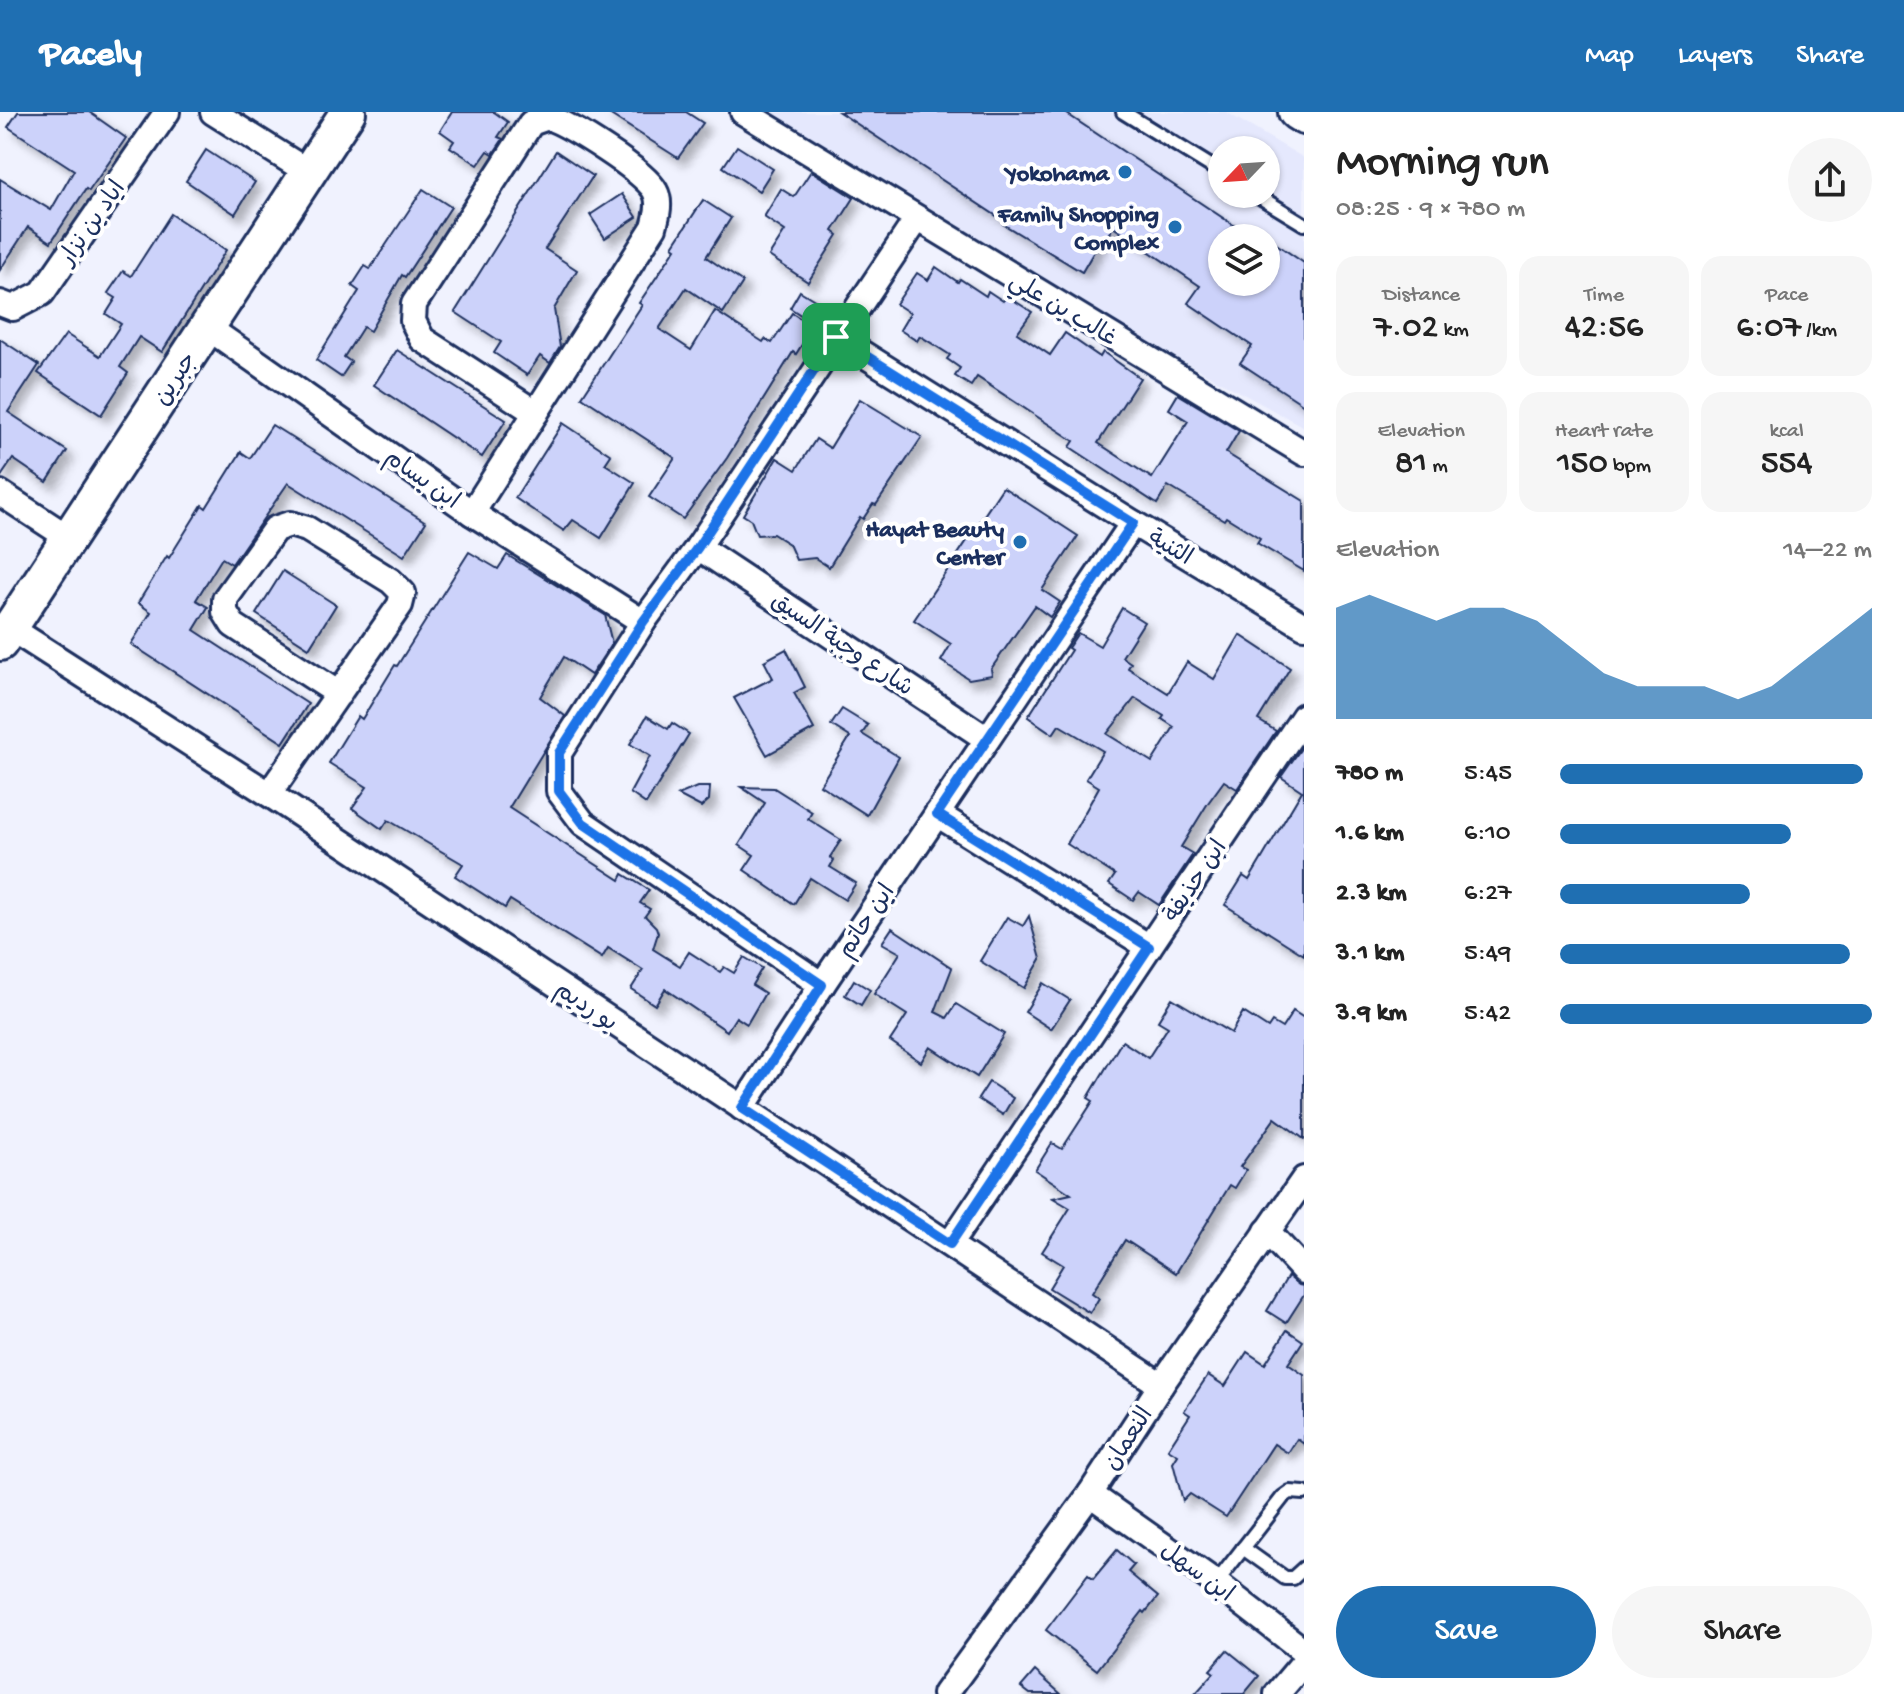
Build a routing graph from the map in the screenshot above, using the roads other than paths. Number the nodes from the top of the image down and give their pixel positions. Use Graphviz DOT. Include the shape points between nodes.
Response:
graph roads {
  1 [pos="167,112"];
  2 [pos="213,112"];
  3 [pos="348,112"];
  4 [pos="743,112"];
  5 [pos="1123,112"];
  6 [pos="1296,112"];
  7 [pos="1304,117"];
  8 [pos="1208,164"];
  9 [pos="308,172"];
  10 [pos="1278,208"];
  11 [pos="917,219"];
  12 [pos="1304,224"];
  13 [pos="0,303"];
  14 [pos="207,327"];
  15 [pos="836,337"];
  16 [pos="536,413"];
  17 [pos="1304,453"];
  18 [pos="0,493"];
  19 [pos="472,513"];
  20 [pos="1133,523"];
  21 [pos="69,538"];
  22 [pos="698,547"];
  23 [pos="643,622"];
  24 [pos="1304,626"];
  25 [pos="5,636"];
  26 [pos="339,694"];
  27 [pos="1304,716"];
  28 [pos="987,739"];
  29 [pos="269,794"];
  30 [pos="937,814"];
  31 [pos="1149,947"];
  32 [pos="822,985"];
  33 [pos="742,1108"];
  34 [pos="1304,1179"];
  35 [pos="1267,1231"];
  36 [pos="950,1244"];
  37 [pos="1304,1271"];
  38 [pos="1161,1385"];
  39 [pos="1304,1493"];
  40 [pos="1090,1494"];
  41 [pos="1243,1548"];
  42 [pos="1304,1568"];
  43 [pos="1216,1583"];
  44 [pos="1304,1651"];
  45 [pos="1304,1662"];
  46 [pos="945,1694"];
  47 [pos="1277,1694"];
  1 -- 13 [label="street, اياد بن نزار" via="42,293 13,308"];
  2 -- 9 [label="street"];
  3 -- 9 [label="street, جبرين"];
  4 -- 11 [label="street, غالب بن علي"];
  5 -- 8 [label="lane"];
  6 -- 7 [label="street"];
  9 -- 14 [label="street, جبرين"];
  10 -- 12 [label="lane"];
  11 -- 15 [label="street"];
  11 -- 17 [label="street, غالب بن علي"];
  14 -- 19 [label="street, ابن بسام"];
  14 -- 21 [label="street, جبرين"];
  15 -- 20 [label="street, الثنية"];
  15 -- 22 [label="street"];
  16 -- 16 [label="street" via="654,227 658,212 656,192 644,177 548,117 531,123 414,304 413,321 422,339"];
  16 -- 19 [label="street"];
  18 -- 21 [label="street"];
  19 -- 23 [label="street, ابن بسام"];
  20 -- 24 [label="street, الثنية"];
  20 -- 28 [label="street, ابن حاتم"];
  21 -- 25 [label="street, جبرين"];
  22 -- 23 [label="street"];
  22 -- 28 [label="street, شارع وجبة السيق"];
  23 -- 32 [label="street" via="559,753 559,791 583,823"];
  25 -- 29 [label="street, بو رديم"];
  26 -- 26 [label="street" via="403,593 307,529 290,524 275,529 225,599 225,612 233,625"];
  26 -- 29 [label="street"];
  27 -- 31 [label="street, ابن حذيفة"];
  28 -- 30 [label="street, ابن حاتم"];
  29 -- 33 [label="street, بو رديم"];
  30 -- 31 [label="street"];
  30 -- 32 [label="street, ابن حاتم"];
  31 -- 36 [label="street, ابن حذيفة"];
  32 -- 33 [label="street, ابن حاتم"];
  33 -- 36 [label="street, بو رديم"];
  34 -- 35 [label="street, النعمان"];
  35 -- 37 [label="street"];
  35 -- 38 [label="street, النعمان"];
  36 -- 38 [label="street, بو رديم"];
  38 -- 40 [label="street, النعمان"];
  39 -- 41 [label="lane" via="1283,1497"];
  40 -- 43 [label="street, ابن سهل"];
  40 -- 46 [label="street, النعمان"];
  41 -- 42 [label="lane" via="1285,1578"];
  41 -- 43 [label="lane"];
  43 -- 44 [label="street, ابن سهل"];
  45 -- 47 [label="street"];
}
